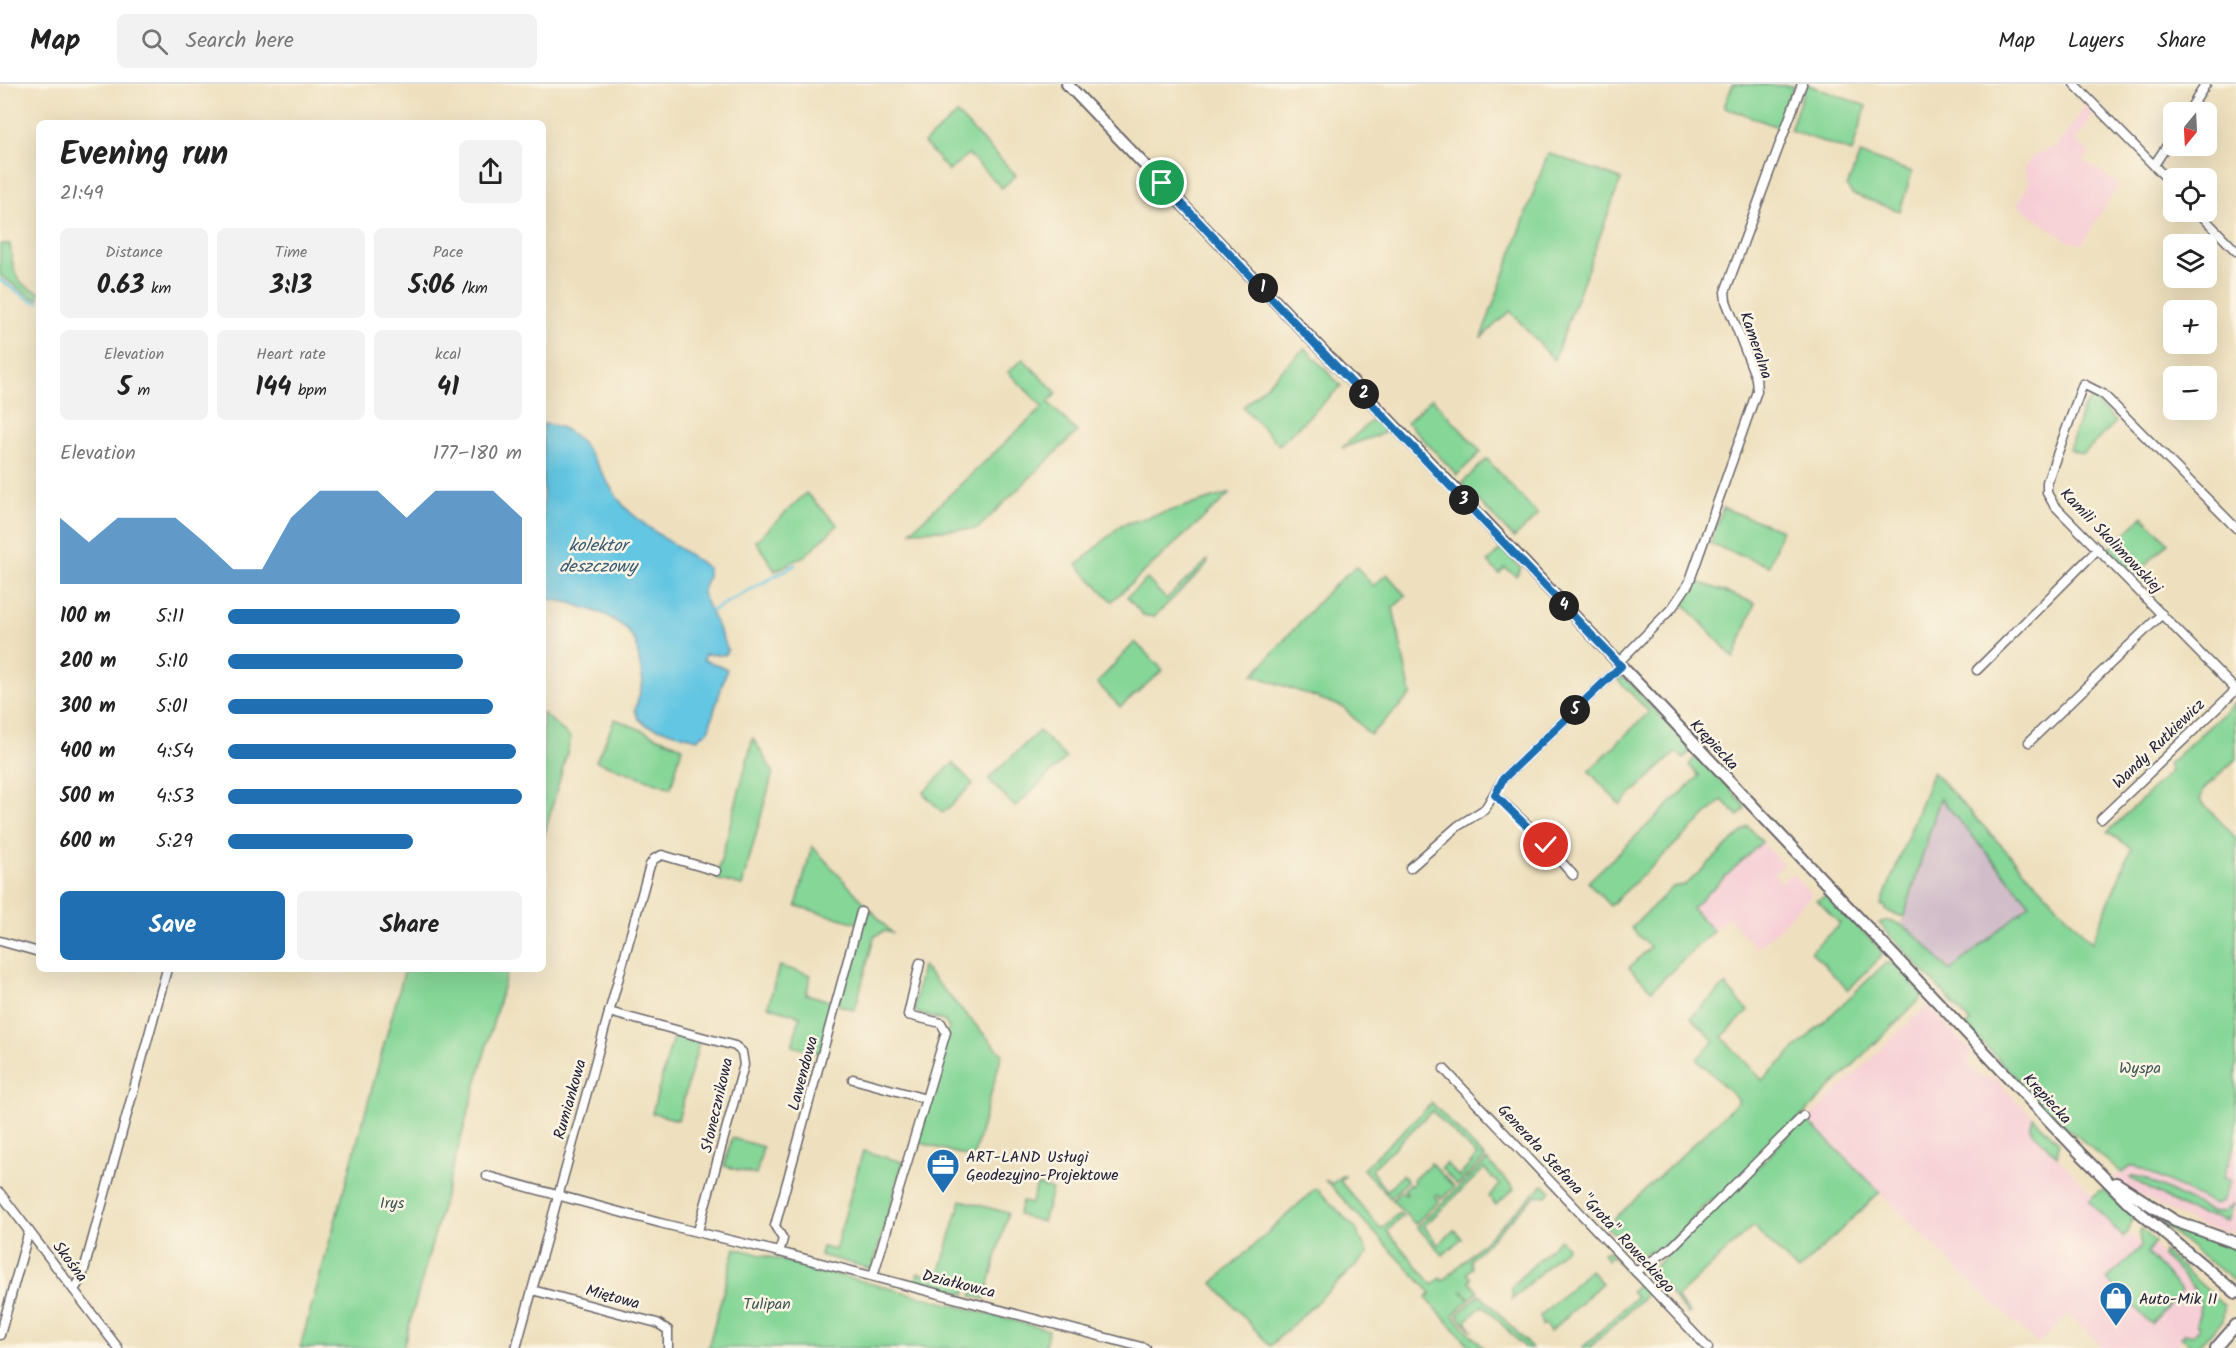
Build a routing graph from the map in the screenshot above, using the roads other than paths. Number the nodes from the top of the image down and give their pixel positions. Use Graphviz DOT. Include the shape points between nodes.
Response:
graph roads {
  1 [pos="1067,84"];
  2 [pos="1802,84"];
  3 [pos="2074,84"];
  4 [pos="2206,84"];
  5 [pos="2194,102"];
  6 [pos="2163,152"];
  7 [pos="2154,165"];
  8 [pos="2163,174"];
  9 [pos="2208,222"];
  10 [pos="2236,251"];
  11 [pos="2236,528"];
  12 [pos="2097,549"];
  13 [pos="2162,614"];
  14 [pos="1619,665"];
  15 [pos="1977,670"];
  16 [pos="2236,690"];
  17 [pos="2029,741"];
  18 [pos="1495,795"];
  19 [pos="2101,819"];
  20 [pos="1410,868"];
  21 [pos="716,871"];
  22 [pos="1573,875"];
  23 [pos="861,912"];
  24 [pos="0,941"];
  25 [pos="36,951"];
  26 [pos="920,963"];
  27 [pos="167,972"];
  28 [pos="609,1012"];
  29 [pos="1444,1069"];
  30 [pos="853,1079"];
  31 [pos="926,1100"];
  32 [pos="1803,1116"];
  33 [pos="2086,1159"];
  34 [pos="488,1176"];
  35 [pos="0,1193"];
  36 [pos="558,1195"];
  37 [pos="29,1231"];
  38 [pos="699,1231"];
  39 [pos="2236,1243"];
  40 [pos="779,1252"];
  41 [pos="1636,1272"];
  42 [pos="873,1276"];
  43 [pos="74,1290"];
  44 [pos="532,1290"];
  45 [pos="2236,1293"];
  46 [pos="2236,1325"];
  47 [pos="0,1335"];
  48 [pos="118,1348"];
  49 [pos="516,1348"];
  50 [pos="668,1348"];
  51 [pos="1145,1348"];
  52 [pos="1708,1348"];
  53 [pos="2216,1348"];
  1 -- 14 [label="street, Krępiecka"];
  2 -- 14 [label="street, Kameralna" via="1725,292 1758,384 1748,422 1689,583 1672,608"];
  3 -- 7 [label="street"];
  4 -- 5 [label="street"];
  6 -- 7 [label="street"];
  7 -- 8 [label="street"];
  9 -- 10 [label="street"];
  11 -- 12 [label="street, Kamili Skolimowskiej" via="2103,394 2084,384 2046,487 2054,505"];
  12 -- 13 [label="street, Kamili Skolimowskiej"];
  12 -- 15 [label="street"];
  13 -- 16 [label="street, Kamili Skolimowskiej"];
  13 -- 17 [label="street"];
  14 -- 18 [label="street, Kameralna" via="1503,779"];
  14 -- 33 [label="street, Krępiecka"];
  16 -- 19 [label="street, Wandy Rutkiewicz"];
  18 -- 20 [label="street, Kameralna" via="1485,809 1458,826"];
  18 -- 22 [label="street"];
  21 -- 28 [label="street, Rumiankowa" via="662,855 654,859"];
  23 -- 40 [label="street, Lawendowa" via="775,1226 783,1239"];
  24 -- 25 [label="street"];
  26 -- 31 [label="street" via="908,1015 941,1023 946,1032"];
  27 -- 43 [label="street" via="82,1277"];
  28 -- 36 [label="street, Rumiankowa"];
  28 -- 38 [label="street, Słonecznikowa" via="735,1046 742,1052 744,1065"];
  29 -- 41 [label="street, Generała Stefana \"Grota\" Roweckiego"];
  30 -- 31 [label="street"];
  31 -- 42 [label="street"];
  32 -- 41 [label="street" via="1672,1247"];
  33 -- 39 [label="street" via="2169,1218"];
  33 -- 45 [label="street, Krępiecka" via="2130,1204"];
  34 -- 36 [label="street"];
  35 -- 37 [label="street, Skośna"];
  36 -- 38 [label="street"];
  36 -- 44 [label="street, Rumiankowa"];
  37 -- 43 [label="street, Skośna"];
  37 -- 47 [label="street"];
  38 -- 40 [label="street, Działkowca"];
  40 -- 42 [label="street, Działkowca"];
  41 -- 52 [label="street, Generała Stefana \"Grota\" Roweckiego"];
  42 -- 51 [label="street, Działkowca"];
  43 -- 48 [label="street, Skośna"];
  44 -- 49 [label="street, Rumiankowa"];
  44 -- 50 [label="street, Miętowa" via="657,1323 668,1330"];
  46 -- 53 [label="street"];
}
